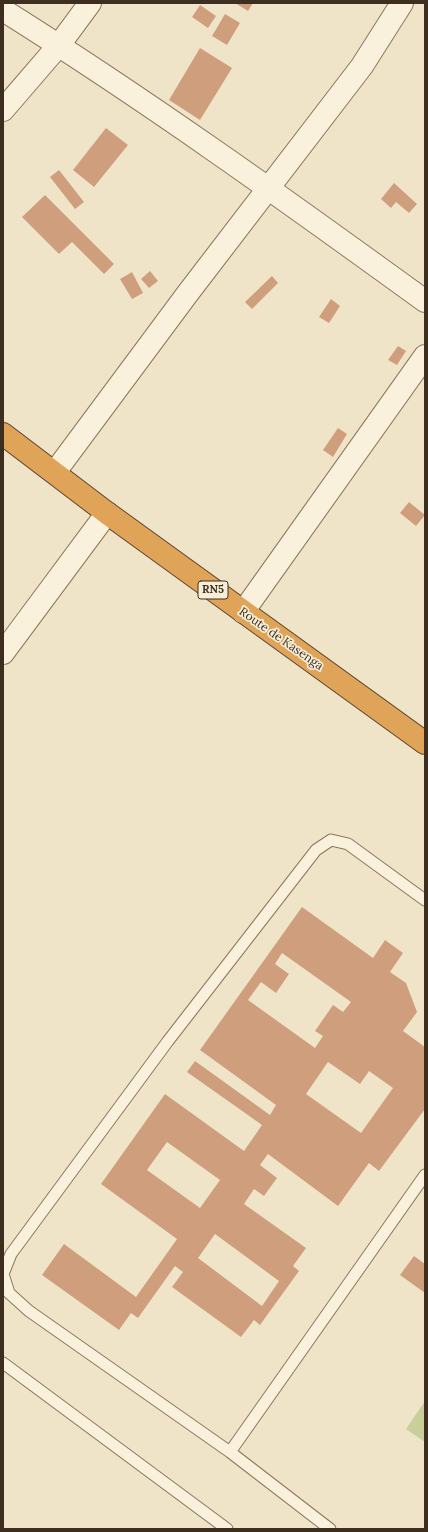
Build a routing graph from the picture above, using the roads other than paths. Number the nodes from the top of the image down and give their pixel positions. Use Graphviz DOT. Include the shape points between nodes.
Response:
graph roads {
  1 [pos="90,3"];
  2 [pos="402,3"];
  3 [pos="3,10"];
  4 [pos="59,45"];
  5 [pos="3,110"];
  6 [pos="269,188"];
  7 [pos="425,301"];
  8 [pos="425,356"];
  9 [pos="3,434"];
  10 [pos="55,472"];
  11 [pos="107,512"];
  12 [pos="243,612"];
  13 [pos="3,653"];
  14 [pos="425,743"];
  15 [pos="425,900"];
  16 [pos="425,1175"];
  17 [pos="3,1363"];
  18 [pos="230,1452"];
  19 [pos="227,1529"];
  20 [pos="330,1529"];
  1 -- 4 [label="street"];
  2 -- 6 [label="street" via="362,66"];
  3 -- 4 [label="street"];
  4 -- 5 [label="street"];
  4 -- 6 [label="street"];
  6 -- 7 [label="street"];
  6 -- 10 [label="street"];
  8 -- 12 [label="street"];
  9 -- 10 [label="highway, Route de Kasenga / RN5"];
  10 -- 11 [label="highway, Route de Kasenga / RN5"];
  11 -- 12 [label="highway, Route de Kasenga / RN5"];
  11 -- 13 [label="street"];
  12 -- 14 [label="highway, Route de Kasenga / RN5"];
  15 -- 18 [label="lane" via="348,844 331,840 316,850 141,1078 12,1254 3,1274 9,1293 29,1311"];
  16 -- 18 [label="lane"];
  17 -- 19 [label="lane"];
  18 -- 20 [label="lane"];
}
